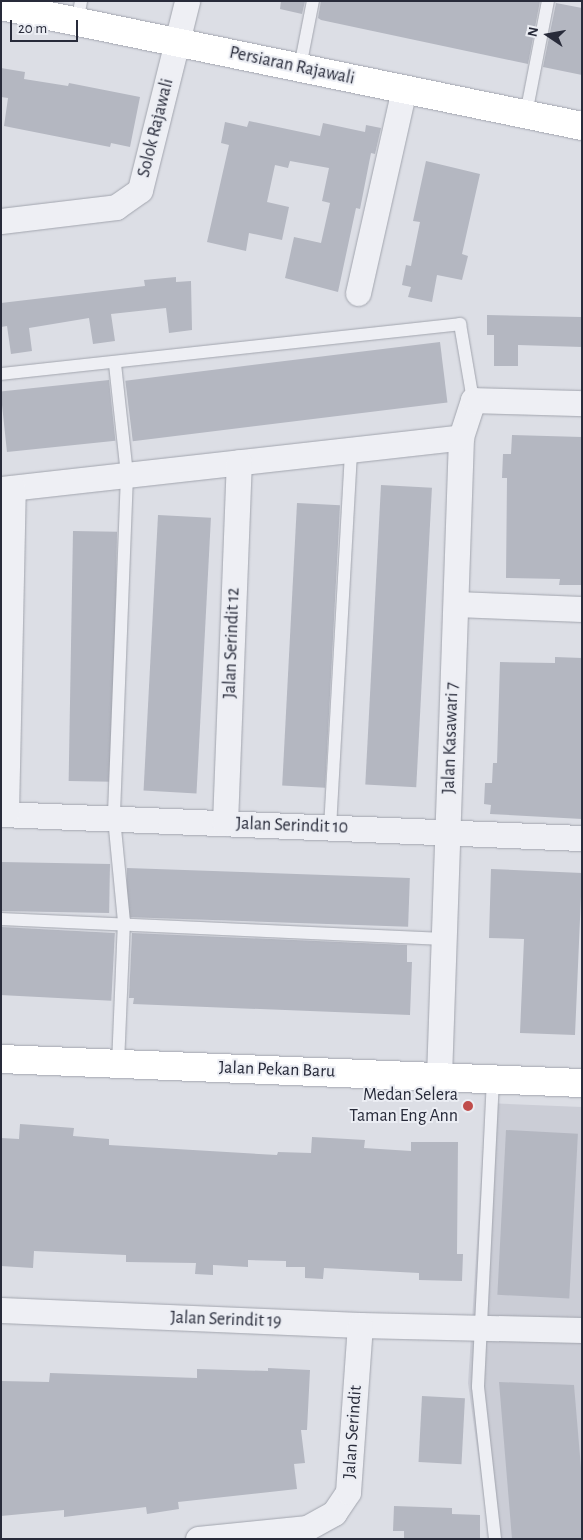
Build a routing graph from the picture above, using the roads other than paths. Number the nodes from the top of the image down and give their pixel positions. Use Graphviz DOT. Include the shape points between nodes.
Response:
graph roads {
  1 [pos="188,1"];
  2 [pos="313,1"];
  3 [pos="548,1"];
  4 [pos="1,6"];
  5 [pos="79,11"];
  6 [pos="178,42"];
  7 [pos="300,67"];
  8 [pos="404,89"];
  9 [pos="526,114"];
  10 [pos="582,126"];
  11 [pos="1,221"];
  12 [pos="358,293"];
  13 [pos="115,364"];
  14 [pos="1,374"];
  15 [pos="473,400"];
  16 [pos="582,403"];
  17 [pos="462,437"];
  18 [pos="350,450"];
  19 [pos="238,462"];
  20 [pos="127,475"];
  21 [pos="7,488"];
  22 [pos="456,604"];
  23 [pos="582,610"];
  24 [pos="3,814"];
  25 [pos="114,818"];
  26 [pos="225,823"];
  27 [pos="330,828"];
  28 [pos="448,832"];
  29 [pos="582,838"];
  30 [pos="1,919"];
  31 [pos="124,925"];
  32 [pos="444,939"];
  33 [pos="1,1059"];
  34 [pos="118,1064"];
  35 [pos="439,1077"];
  36 [pos="493,1079"];
  37 [pos="582,1083"];
  38 [pos="1,1310"];
  39 [pos="360,1325"];
  40 [pos="479,1329"];
  41 [pos="582,1330"];
  42 [pos="198,1539"];
  43 [pos="495,1539"];
  1 -- 6 [label="street, Solok Rajawali"];
  2 -- 7 [label="lane"];
  3 -- 9 [label="lane"];
  4 -- 5 [label="street, Persiaran Rajawali"];
  5 -- 6 [label="street, Persiaran Rajawali"];
  6 -- 7 [label="street, Persiaran Rajawali"];
  6 -- 11 [label="street, Solok Rajawali" via="140,190 116,207"];
  7 -- 8 [label="street, Persiaran Rajawali"];
  8 -- 9 [label="street, Persiaran Rajawali"];
  8 -- 12 [label="street"];
  9 -- 10 [label="street, Persiaran Rajawali"];
  13 -- 14 [label="lane"];
  13 -- 15 [label="lane" via="460,324"];
  13 -- 20 [label="lane"];
  15 -- 16 [label="street"];
  15 -- 17 [label="street, Jalan Kasawari 7"];
  17 -- 18 [label="street"];
  17 -- 22 [label="street, Jalan Kasawari 7"];
  18 -- 19 [label="street"];
  18 -- 27 [label="lane"];
  19 -- 20 [label="street"];
  19 -- 26 [label="street, Jalan Serindit 12"];
  20 -- 21 [label="street"];
  20 -- 25 [label="lane"];
  21 -- 24 [label="street"];
  22 -- 23 [label="street"];
  22 -- 28 [label="street, Jalan Kasawari 7"];
  24 -- 25 [label="street, Jalan Serindit 10"];
  25 -- 26 [label="street, Jalan Serindit 10"];
  25 -- 31 [label="lane"];
  26 -- 27 [label="street, Jalan Serindit 10"];
  27 -- 28 [label="street, Jalan Serindit 10"];
  28 -- 29 [label="street, Jalan Serindit 10"];
  28 -- 32 [label="street, Jalan Kasawari 7"];
  30 -- 31 [label="lane"];
  31 -- 32 [label="lane"];
  31 -- 34 [label="lane"];
  32 -- 35 [label="street, Jalan Kasawari 7"];
  33 -- 34 [label="street, Jalan Pekan Baru"];
  34 -- 35 [label="street, Jalan Pekan Baru"];
  35 -- 36 [label="street, Jalan Pekan Baru"];
  36 -- 37 [label="street, Jalan Pekan Baru"];
  36 -- 40 [label="lane"];
  38 -- 39 [label="street, Jalan Serindit 19"];
  39 -- 40 [label="street, Jalan Serindit 19"];
  39 -- 42 [label="street, Jalan Serindit" via="348,1492 334,1513 307,1528"];
  40 -- 41 [label="street, Jalan Serindit 19"];
  40 -- 43 [label="lane" via="478,1387"];
}
